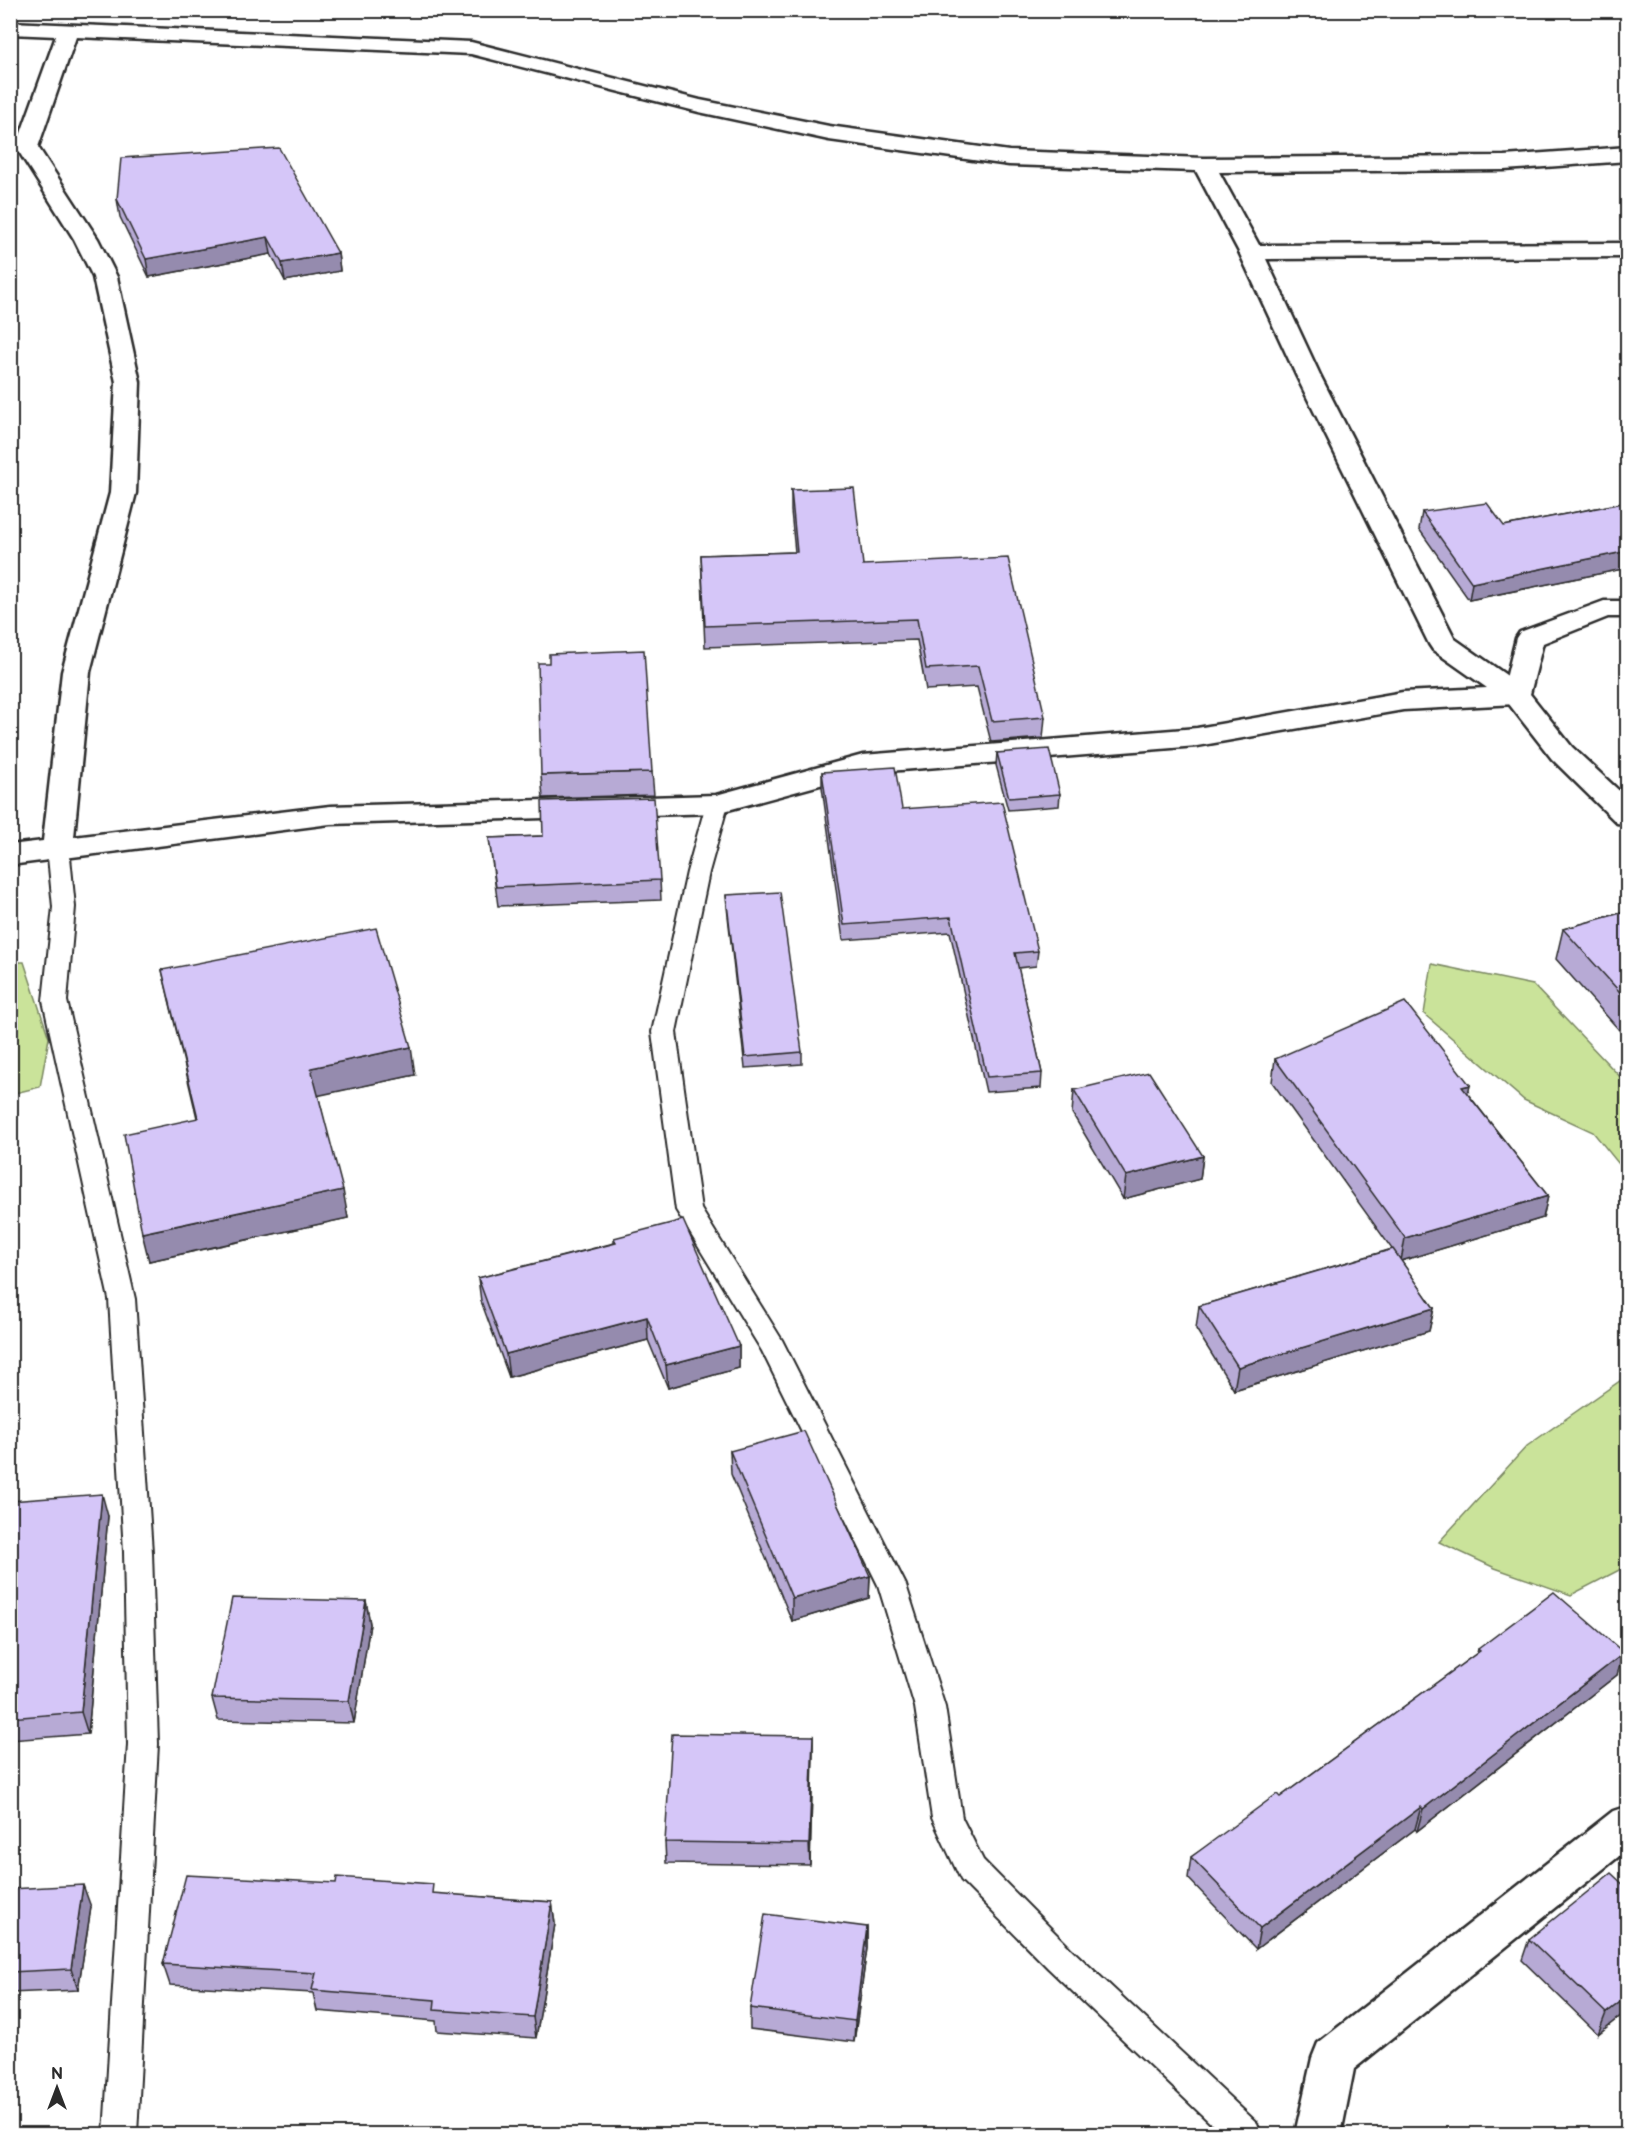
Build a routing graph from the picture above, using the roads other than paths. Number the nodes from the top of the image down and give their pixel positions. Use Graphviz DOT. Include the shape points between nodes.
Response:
graph roads {
  1 [pos="10,28"];
  2 [pos="68,31"];
  3 [pos="1628,154"];
  4 [pos="1204,165"];
  5 [pos="1628,250"];
  6 [pos="1251,252"];
  7 [pos="1628,609"];
  8 [pos="1516,695"];
  9 [pos="717,804"];
  10 [pos="1628,816"];
  11 [pos="36,851"];
  12 [pos="10,868"];
  13 [pos="1628,1824"];
  14 [pos="121,2134"];
  15 [pos="1245,2134"];
  16 [pos="1318,2134"];
  1 -- 2 [label="street"];
  2 -- 4 [label="street" via="471,48 699,106 829,133 1009,158"];
  2 -- 11 [label="street" via="27,147 86,239 105,277 128,382 123,494 76,672"];
  3 -- 4 [label="street" via="1503,163"];
  4 -- 6 [label="street"];
  5 -- 6 [label="street"];
  6 -- 8 [label="street" via="1443,644"];
  7 -- 8 [label="street" via="1604,609 1530,638"];
  8 -- 9 [label="street" via="1403,701 1197,738 862,764"];
  8 -- 10 [label="street" via="1562,753"];
  9 -- 11 [label="street" via="330,815"];
  9 -- 15 [label="lane" via="698,872 664,1032 689,1210 773,1347 892,1585 930,1707 947,1818 972,1870"];
  11 -- 12 [label="street"];
  11 -- 14 [label="lane" via="64,907 55,1001 122,1299 138,1552 143,1744"];
  13 -- 16 [label="street" via="1334,2058"];
}
